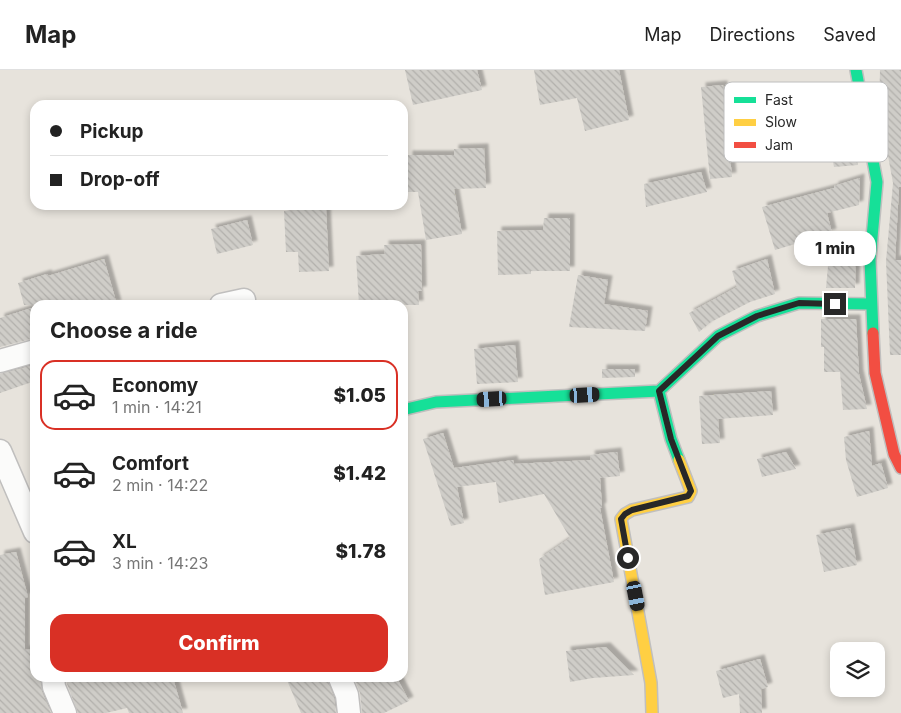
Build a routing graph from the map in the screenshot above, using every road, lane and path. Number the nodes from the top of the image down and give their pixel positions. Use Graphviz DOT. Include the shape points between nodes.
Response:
graph roads {
  1 [pos="872,162"];
  2 [pos="870,304"];
  3 [pos="30,352"];
  4 [pos="0,361"];
  5 [pos="659,391"];
  6 [pos="408,409"];
  7 [pos="0,451"];
  8 [pos="901,468"];
  9 [pos="30,520"];
  10 [pos="53,682"];
  11 [pos="342,682"];
  12 [pos="65,713"];
  13 [pos="349,713"];
  14 [pos="652,713"];
  1 -- 2 [label="street" via="876,182"];
  2 -- 5 [label="street" via="799,303 757,316 718,336"];
  2 -- 8 [label="street" via="875,374 894,454"];
  3 -- 4 [label="street"];
  5 -- 6 [label="street" via="436,402"];
  5 -- 14 [label="street" via="671,439 691,491 688,496 632,510 621,519 651,683"];
  7 -- 9 [label="street"];
  10 -- 12 [label="street"];
  11 -- 13 [label="street"];
}
